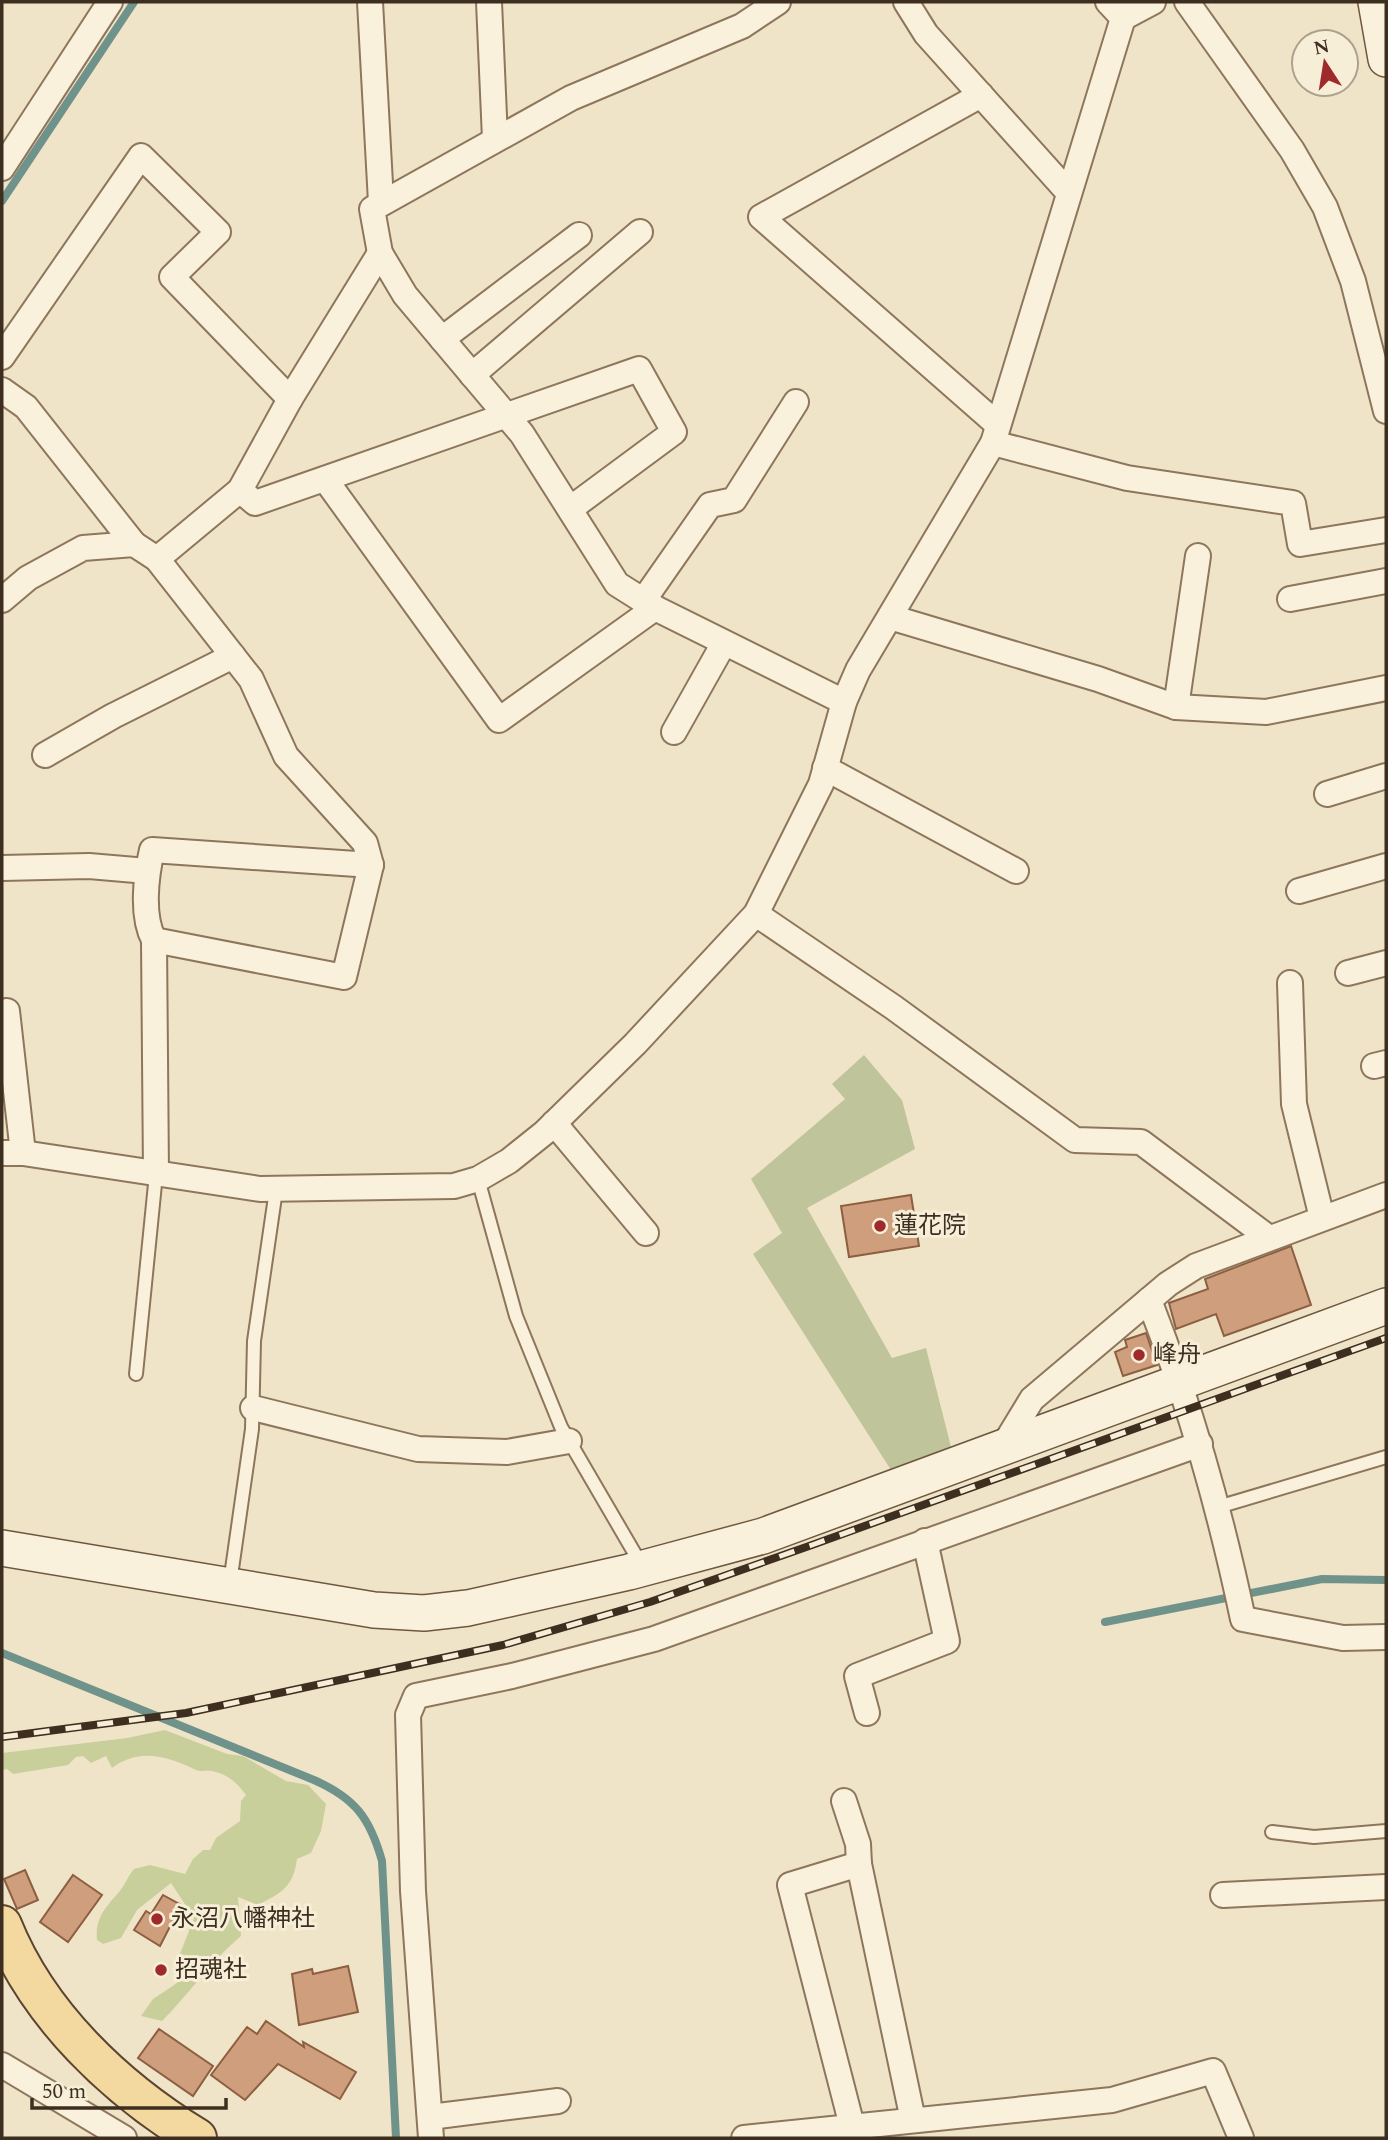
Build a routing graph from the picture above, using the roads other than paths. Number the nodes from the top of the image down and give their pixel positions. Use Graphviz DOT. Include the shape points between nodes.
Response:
graph roads {
  1 [pos="110,2"];
  2 [pos="370,2"];
  3 [pos="490,2"];
  4 [pos="778,2"];
  5 [pos="905,2"];
  6 [pos="1153,2"];
  7 [pos="1187,2"];
  8 [pos="1376,2"];
  9 [pos="1115,10"];
  10 [pos="1385,44"];
  11 [pos="981,95"];
  12 [pos="495,139"];
  13 [pos="2,169"];
  14 [pos="1068,192"];
  15 [pos="381,202"];
  16 [pos="640,232"];
  17 [pos="579,235"];
  18 [pos="380,253"];
  19 [pos="442,340"];
  20 [pos="2,357"];
  21 [pos="1382,370"];
  22 [pos="472,376"];
  23 [pos="2,390"];
  24 [pos="290,399"];
  25 [pos="796,402"];
  26 [pos="1386,411"];
  27 [pos="508,417"];
  28 [pos="995,434"];
  29 [pos="325,479"];
  30 [pos="240,490"];
  31 [pos="570,509"];
  32 [pos="1386,530"];
  33 [pos="134,544"];
  34 [pos="1198,556"];
  35 [pos="157,559"];
  36 [pos="1386,581"];
  37 [pos="1290,599"];
  38 [pos="2,600"];
  39 [pos="649,605"];
  40 [pos="890,617"];
  41 [pos="724,643"];
  42 [pos="233,656"];
  43 [pos="1386,688"];
  44 [pos="844,702"];
  45 [pos="1176,707"];
  46 [pos="674,732"];
  47 [pos="45,755"];
  48 [pos="825,768"];
  49 [pos="1386,776"];
  50 [pos="1327,794"];
  51 [pos="371,865"];
  52 [pos="1386,866"];
  53 [pos="2,868"];
  54 [pos="147,871"];
  55 [pos="1016,871"];
  56 [pos="1299,891"];
  57 [pos="756,914"];
  58 [pos="154,940"];
  59 [pos="1386,963"];
  60 [pos="1348,973"];
  61 [pos="1290,983"];
  62 [pos="7,1011"];
  63 [pos="554,1123"];
  64 [pos="13,1153"];
  65 [pos="156,1174"];
  66 [pos="478,1179"];
  67 [pos="276,1190"];
  68 [pos="1386,1195"];
  69 [pos="1322,1218"];
  70 [pos="646,1233"];
  71 [pos="1269,1238"];
  72 [pos="1149,1300"];
  73 [pos="1386,1306"];
  74 [pos="136,1374"];
  75 [pos="1180,1381"];
  76 [pos="253,1408"];
  77 [pos="569,1441"];
  78 [pos="1200,1444"];
  79 [pos="1004,1445"];
  80 [pos="1386,1457"];
  81 [pos="1218,1507"];
  82 [pos="925,1541"];
  83 [pos="2,1548"];
  84 [pos="643,1568"];
  85 [pos="229,1587"];
  86 [pos="1386,1637"];
  87 [pos="867,1713"];
  88 [pos="844,1801"];
  89 [pos="1386,1831"];
  90 [pos="1272,1832"];
  91 [pos="859,1864"];
  92 [pos="1386,1887"];
  93 [pos="1223,1895"];
  94 [pos="2,1925"];
  95 [pos="2,2065"];
  96 [pos="558,2101"];
  97 [pos="913,2120"];
  98 [pos="852,2126"];
  99 [pos="430,2128"];
  100 [pos="124,2138"];
  101 [pos="197,2138"];
  102 [pos="744,2138"];
  103 [pos="1241,2138"];
  1 -- 13 [label="street"];
  2 -- 15 [label="street"];
  3 -- 12 [label="street"];
  4 -- 12 [label="street" via="742,26 571,98"];
  5 -- 11 [label="street" via="926,34"];
  6 -- 9 [label="street"];
  7 -- 21 [label="street" via="1292,150 1325,207"];
  8 -- 10 [label="street"];
  9 -- 14 [label="street"];
  11 -- 14 [label="street"];
  11 -- 28 [label="street" via="761,217"];
  12 -- 15 [label="street"];
  14 -- 28 [label="street"];
  15 -- 18 [label="street" via="372,209"];
  16 -- 22 [label="street"];
  17 -- 19 [label="street"];
  18 -- 19 [label="street" via="405,295"];
  18 -- 24 [label="street"];
  19 -- 22 [label="street"];
  20 -- 24 [label="street" via="141,156 218,232 172,277"];
  21 -- 26 [label="street"];
  22 -- 27 [label="street"];
  23 -- 33 [label="street" via="26,407"];
  24 -- 30 [label="street"];
  25 -- 39 [label="street" via="734,500 710,505"];
  27 -- 29 [label="street"];
  27 -- 31 [label="street"];
  27 -- 31 [label="street" via="639,369 674,432"];
  28 -- 32 [label="street" via="1127,478 1293,503 1300,544"];
  28 -- 40 [label="street"];
  29 -- 30 [label="street" via="255,503"];
  29 -- 39 [label="street" via="499,720"];
  30 -- 35 [label="street"];
  31 -- 39 [label="street" via="617,584"];
  33 -- 35 [label="street"];
  33 -- 38 [label="street" via="83,548 28,578"];
  34 -- 45 [label="street"];
  35 -- 42 [label="street"];
  36 -- 37 [label="street"];
  39 -- 41 [label="street"];
  40 -- 44 [label="street"];
  40 -- 45 [label="street" via="1098,678"];
  41 -- 44 [label="street"];
  41 -- 46 [label="street"];
  42 -- 47 [label="street"];
  42 -- 51 [label="street" via="251,679 286,756 365,843"];
  43 -- 45 [label="street" via="1266,712"];
  44 -- 48 [label="street"];
  48 -- 55 [label="street"];
  48 -- 57 [label="street" via="798,834"];
  49 -- 50 [label="street"];
  51 -- 54 [label="street" via="152,850"];
  51 -- 58 [label="street" via="344,977"];
  52 -- 56 [label="street"];
  53 -- 54 [label="street" via="89,866"];
  54 -- 58 [label="street" via="148,929"];
  57 -- 63 [label="street"];
  57 -- 71 [label="street" via="1075,1140 1141,1142"];
  58 -- 65 [label="street"];
  59 -- 60 [label="street"];
  61 -- 69 [label="street" via="1294,1104"];
  62 -- 64 [label="street"];
  63 -- 66 [label="street" via="509,1161"];
  63 -- 70 [label="street"];
  64 -- 65 [label="street"];
  65 -- 67 [label="street"];
  65 -- 74 [label="lane"];
  66 -- 67 [label="street" via="454,1186"];
  66 -- 77 [label="lane" via="516,1316"];
  67 -- 76 [label="lane" via="254,1341"];
  68 -- 69 [label="street"];
  69 -- 71 [label="street"];
  71 -- 72 [label="street" via="1196,1266"];
  72 -- 75 [label="street"];
  72 -- 79 [label="street" via="1032,1399"];
  73 -- 75 [label="street"];
  75 -- 78 [label="street"];
  75 -- 79 [label="street"];
  76 -- 77 [label="street" via="418,1449 507,1452"];
  76 -- 85 [label="lane"];
  77 -- 84 [label="lane"];
  78 -- 81 [label="street"];
  78 -- 82 [label="street"];
  79 -- 84 [label="street" via="763,1536"];
  80 -- 81 [label="lane"];
  81 -- 86 [label="street" via="1243,1619 1343,1638"];
  82 -- 87 [label="street" via="947,1641 857,1676"];
  82 -- 99 [label="street" via="654,1639 416,1696 408,1715 413,1891"];
  83 -- 85 [label="street"];
  84 -- 85 [label="street" via="468,1608 424,1613 374,1610"];
  88 -- 91 [label="street" via="858,1844"];
  89 -- 90 [label="lane" via="1314,1837"];
  91 -- 97 [label="street"];
  91 -- 98 [label="street" via="790,1885"];
  92 -- 93 [label="street"];
  94 -- 101 [label="main road" via="26,1975 53,2014 135,2094"];
  95 -- 100 [label="street"];
  96 -- 99 [label="street"];
  97 -- 98 [label="street"];
  97 -- 103 [label="street" via="1112,2100 1213,2071"];
  98 -- 102 [label="street"];
}
